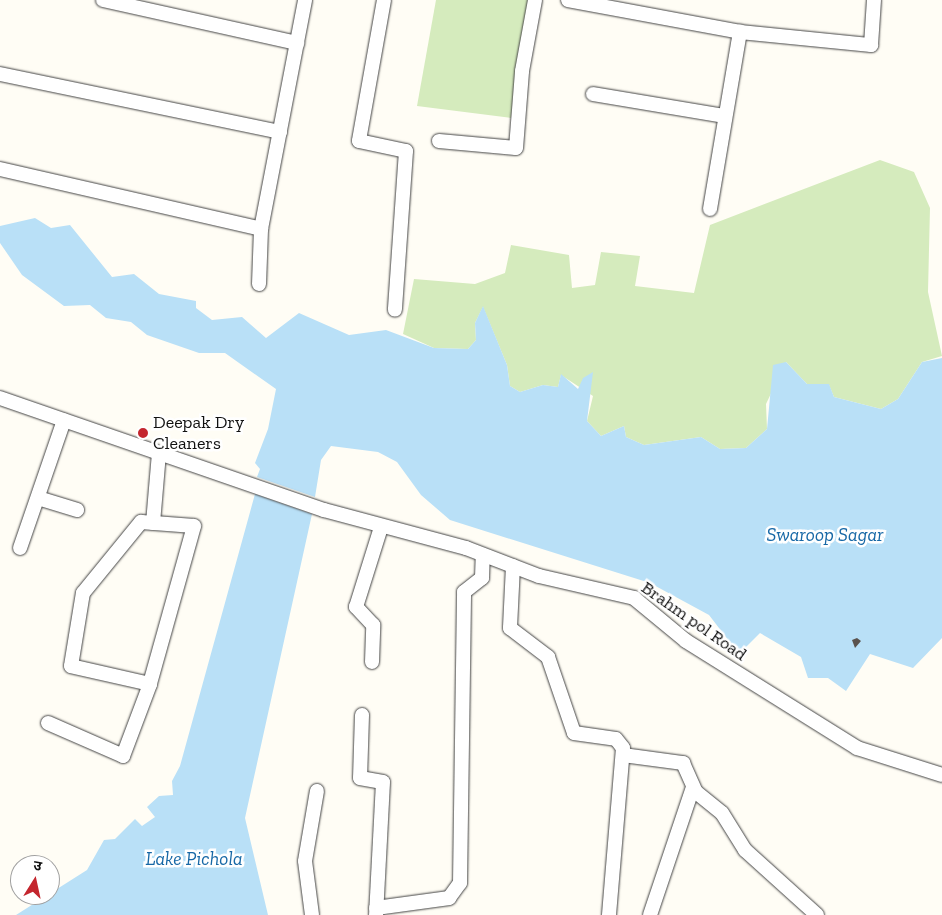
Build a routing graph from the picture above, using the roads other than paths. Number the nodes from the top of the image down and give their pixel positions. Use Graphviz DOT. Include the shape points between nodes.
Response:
graph roads {
  1 [pos="104,0"];
  2 [pos="305,0"];
  3 [pos="384,0"];
  4 [pos="535,0"];
  5 [pos="568,0"];
  6 [pos="874,0"];
  7 [pos="740,32"];
  8 [pos="297,43"];
  9 [pos="0,74"];
  10 [pos="593,94"];
  11 [pos="724,116"];
  12 [pos="280,132"];
  13 [pos="439,141"];
  14 [pos="0,169"];
  15 [pos="710,209"];
  16 [pos="261,229"];
  17 [pos="259,284"];
  18 [pos="395,310"];
  19 [pos="0,398"];
  20 [pos="64,420"];
  21 [pos="160,453"];
  22 [pos="38,498"];
  23 [pos="77,510"];
  24 [pos="153,523"];
  25 [pos="381,527"];
  26 [pos="20,548"];
  27 [pos="483,555"];
  28 [pos="513,566"];
  29 [pos="372,662"];
  30 [pos="150,684"];
  31 [pos="362,715"];
  32 [pos="48,724"];
  33 [pos="623,755"];
  34 [pos="942,775"];
  35 [pos="693,787"];
  36 [pos="317,791"];
  37 [pos="376,911"];
  38 [pos="312,915"];
  39 [pos="609,915"];
  40 [pos="650,915"];
  41 [pos="817,915"];
  1 -- 8 [label="street"];
  2 -- 8 [label="street"];
  3 -- 18 [label="street" via="359,141 406,150"];
  4 -- 13 [label="street" via="522,70 516,148"];
  5 -- 7 [label="street"];
  6 -- 7 [label="street" via="872,45"];
  7 -- 11 [label="street"];
  8 -- 12 [label="street"];
  9 -- 12 [label="street"];
  10 -- 11 [label="street"];
  11 -- 15 [label="street"];
  12 -- 16 [label="street"];
  14 -- 16 [label="street"];
  16 -- 17 [label="street"];
  19 -- 20 [label="street, Brahm pol Road"];
  20 -- 21 [label="street, Brahm pol Road"];
  20 -- 22 [label="street"];
  21 -- 24 [label="street"];
  21 -- 25 [label="street, Brahm pol Road"];
  22 -- 23 [label="street"];
  22 -- 26 [label="street"];
  24 -- 30 [label="street" via="194,526"];
  24 -- 30 [label="street" via="141,522 83,593 71,666"];
  25 -- 27 [label="street, Brahm pol Road"];
  25 -- 29 [label="street" via="356,607 373,625"];
  27 -- 28 [label="street, Brahm pol Road"];
  27 -- 37 [label="street" via="482,578 464,592 460,883 450,898"];
  28 -- 33 [label="street" via="510,628 548,657 574,733 616,739"];
  28 -- 34 [label="street, Brahm pol Road" via="634,598 686,641 856,748"];
  30 -- 32 [label="street" via="123,756"];
  31 -- 37 [label="street" via="360,778 383,782"];
  33 -- 35 [label="street" via="682,763"];
  33 -- 39 [label="street"];
  35 -- 40 [label="street"];
  35 -- 41 [label="street" via="722,813 745,850"];
  36 -- 38 [label="street" via="305,861"];
}
